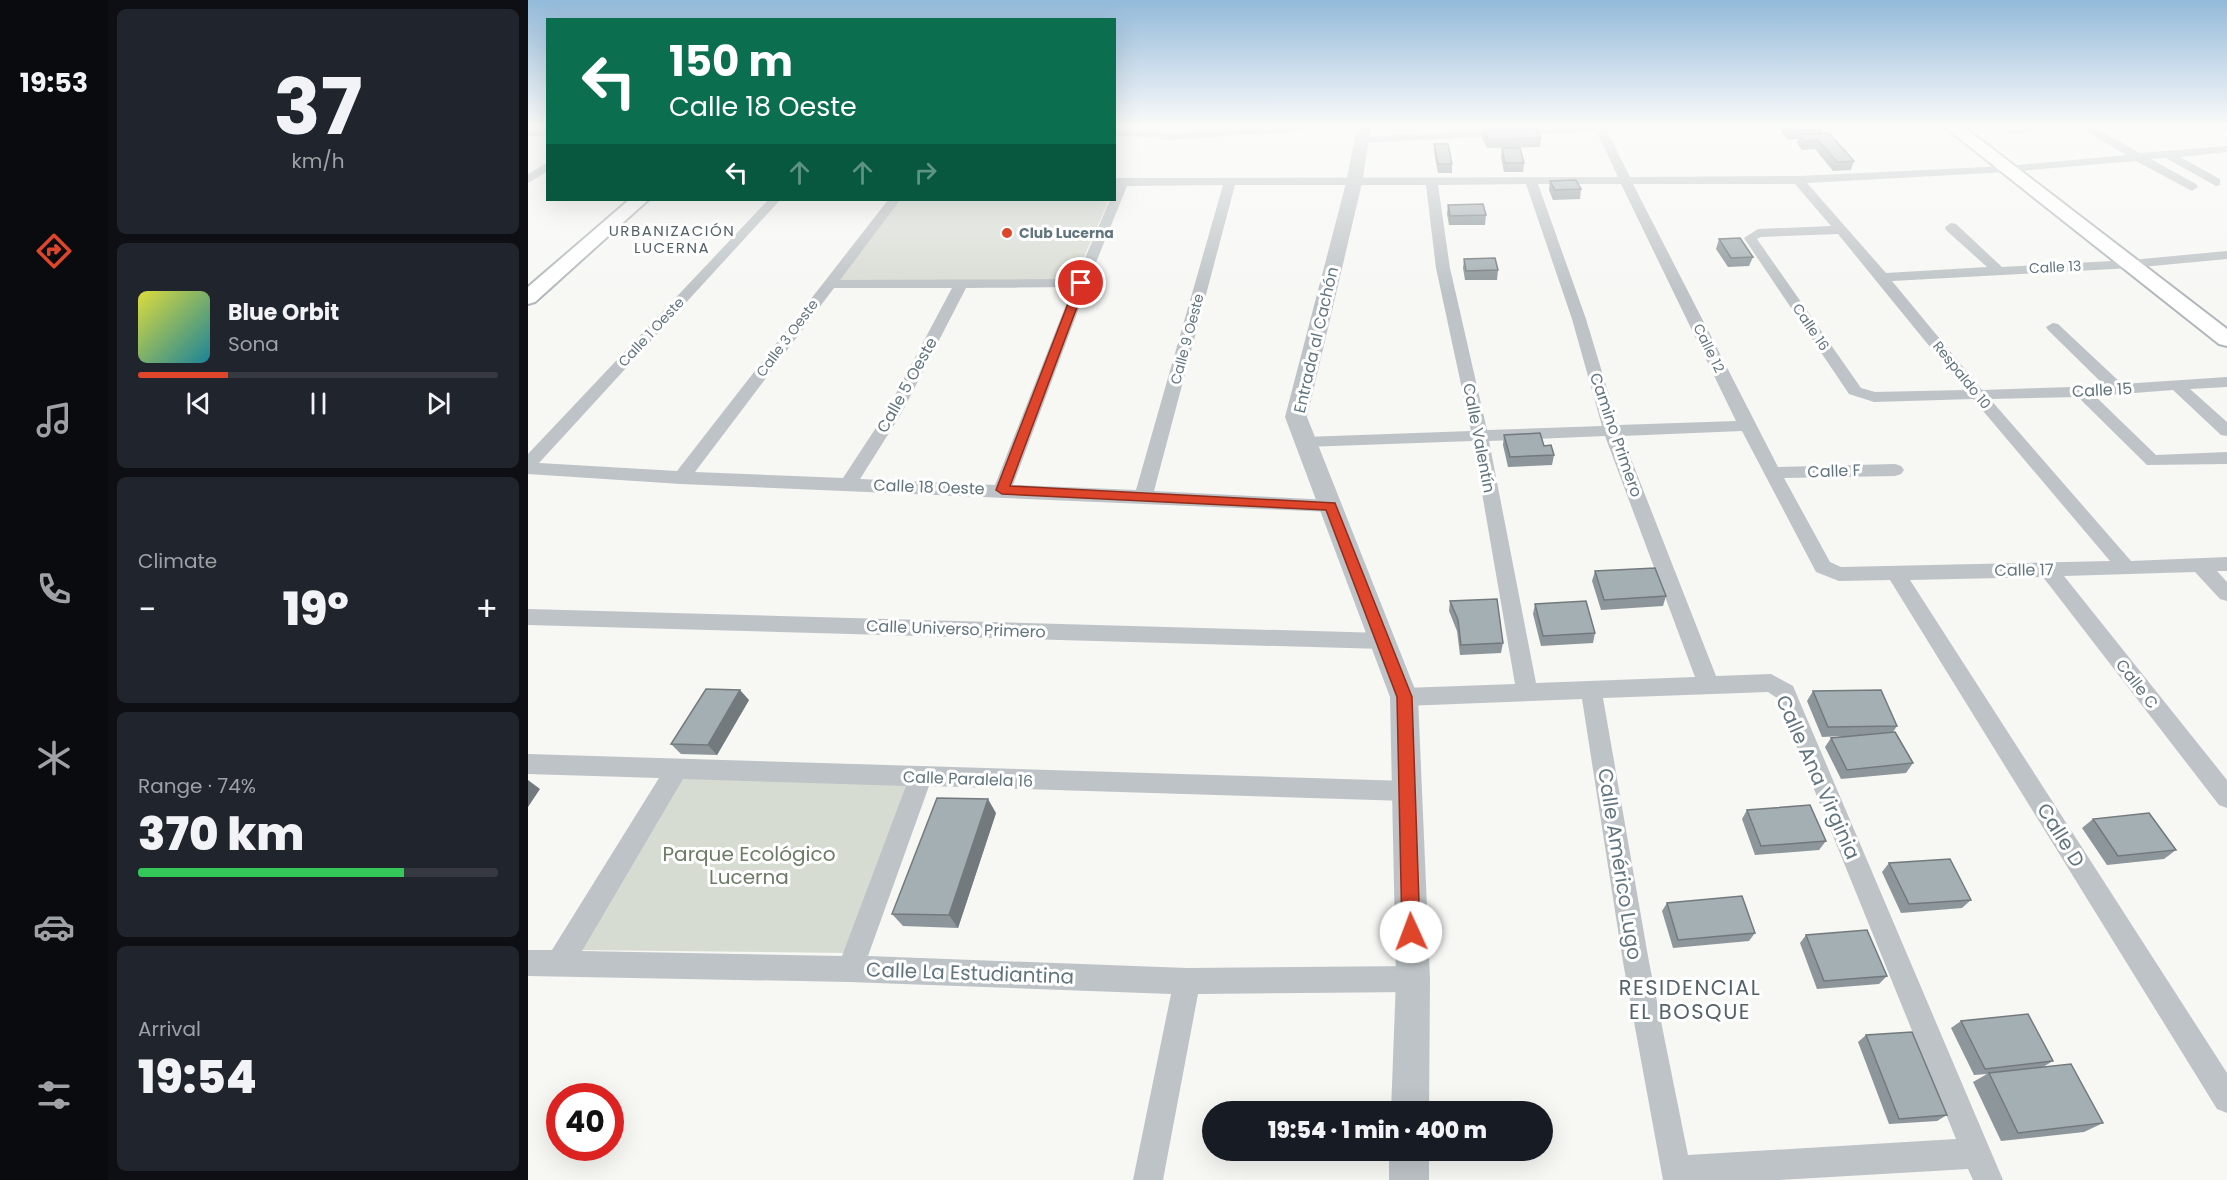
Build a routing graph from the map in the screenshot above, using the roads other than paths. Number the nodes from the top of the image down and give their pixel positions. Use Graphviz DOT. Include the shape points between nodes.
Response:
graph roads {
  1 [pos="1126,182"];
  2 [pos="1524,182"];
  3 [pos="1531,182"];
  4 [pos="1627,182"];
  5 [pos="1800,182"];
  6 [pos="2024,182"];
  7 [pos="2184,182"];
  8 [pos="1230,183"];
  9 [pos="1354,183"];
  10 [pos="1432,183"];
  11 [pos="2192,187"];
  12 [pos="638,201"];
  13 [pos="773,201"];
  14 [pos="893,201"];
  15 [pos="1112,201"];
  16 [pos="1951,227"];
  17 [pos="1840,230"];
  18 [pos="2227,255"];
  19 [pos="2131,264"];
  20 [pos="1998,270"];
  21 [pos="1882,277"];
  22 [pos="961,283"];
  23 [pos="1081,283"];
  24 [pos="828,284"];
  25 [pos="528,298"];
  26 [pos="2053,327"];
  27 [pos="2227,339"];
  28 [pos="2227,382"];
  29 [pos="2177,386"];
  30 [pos="2119,390"];
  31 [pos="2082,392"];
  32 [pos="1976,393"];
  33 [pos="1747,426"];
  34 [pos="2227,431"];
  35 [pos="1612,432"];
  36 [pos="1480,436"];
  37 [pos="1305,442"];
  38 [pos="2227,458"];
  39 [pos="528,466"];
  40 [pos="1895,470"];
  41 [pos="1774,473"];
  42 [pos="681,478"];
  43 [pos="848,484"];
  44 [pos="1002,490"];
  45 [pos="1144,495"];
  46 [pos="1330,506"];
  47 [pos="2227,564"];
  48 [pos="2201,566"];
  49 [pos="1823,567"];
  50 [pos="2126,568"];
  51 [pos="2048,569"];
  52 [pos="1895,572"];
  53 [pos="2227,594"];
  54 [pos="528,617"];
  55 [pos="1383,641"];
  56 [pos="1709,686"];
  57 [pos="1591,690"];
  58 [pos="1527,693"];
  59 [pos="1404,697"];
  60 [pos="528,764"];
  61 [pos="677,769"];
  62 [pos="921,777"];
  63 [pos="1407,791"];
  64 [pos="2227,798"];
  65 [pos="528,963"];
  66 [pos="560,964"];
  67 [pos="850,969"];
  68 [pos="1413,979"];
  69 [pos="1187,981"];
  70 [pos="2227,1099"];
  71 [pos="1410,1101"];
  72 [pos="1409,1161"];
  73 [pos="1982,1167"];
  74 [pos="1678,1176"];
  75 [pos="1148,1180"];
  76 [pos="1408,1180"];
  1 -- 8 [label="street"];
  2 -- 10 [label="street"];
  3 -- 35 [label="street, Camino Primero" via="1579,319"];
  4 -- 33 [label="street, Calle 12"];
  5 -- 17 [label="street, Respaldo 10"];
  6 -- 19 [label="main road"];
  7 -- 11 [label="street"];
  8 -- 9 [label="street"];
  8 -- 45 [label="street, Calle 9 Oeste"];
  9 -- 10 [label="street"];
  9 -- 37 [label="street, Entrada al Cachón" via="1296,417"];
  10 -- 36 [label="street, Calle Valentín" via="1443,268"];
  12 -- 25 [label="main road"];
  13 -- 39 [label="street, Calle 1 Oeste"];
  14 -- 24 [label="street, Calle 3 Oeste"];
  15 -- 23 [label="street"];
  16 -- 20 [label="street"];
  17 -- 21 [label="street, Respaldo 10"];
  17 -- 32 [label="street, Calle 16" via="1758,233 1750,238 1855,391 1874,397"];
  18 -- 19 [label="street, Calle 13"];
  19 -- 20 [label="street, Calle 13"];
  19 -- 27 [label="main road"];
  20 -- 21 [label="street, Calle 13"];
  21 -- 32 [label="street, Respaldo 10"];
  22 -- 23 [label="street"];
  22 -- 24 [label="street"];
  22 -- 43 [label="street, Calle 5 Oeste" via="893,414"];
  23 -- 44 [label="street"];
  24 -- 42 [label="street, Calle 3 Oeste"];
  26 -- 30 [label="street"];
  28 -- 29 [label="street, Calle 15"];
  29 -- 30 [label="street, Calle 15"];
  29 -- 34 [label="street"];
  30 -- 31 [label="street, Calle 15"];
  31 -- 32 [label="street, Calle 15"];
  31 -- 38 [label="street" via="2153,461"];
  32 -- 50 [label="street, Respaldo 10"];
  33 -- 35 [label="street"];
  33 -- 41 [label="street, Calle 12"];
  35 -- 36 [label="street"];
  35 -- 56 [label="street, Camino Primero"];
  36 -- 37 [label="street"];
  36 -- 58 [label="street, Calle Valentín"];
  37 -- 46 [label="street, Entrada al Cachón"];
  39 -- 42 [label="street, Calle 18 Oeste"];
  40 -- 41 [label="street, Calle F"];
  41 -- 49 [label="street, Calle 12"];
  42 -- 43 [label="street, Calle 18 Oeste"];
  43 -- 44 [label="street, Calle 18 Oeste"];
  44 -- 45 [label="street, Calle 18 Oeste"];
  45 -- 46 [label="street, Calle 18 Oeste"];
  46 -- 55 [label="street, Entrada al Cachón"];
  47 -- 48 [label="street, Calle 17"];
  48 -- 50 [label="street, Calle 17"];
  48 -- 53 [label="street"];
  49 -- 52 [label="street, Calle 17" via="1839,574"];
  50 -- 51 [label="street, Calle 17"];
  51 -- 52 [label="street, Calle 17"];
  51 -- 64 [label="street, Calle C"];
  52 -- 70 [label="street, Calle D"];
  54 -- 55 [label="street, Calle Universo Primero"];
  55 -- 59 [label="street, Entrada al Cachón"];
  56 -- 57 [label="street, Calle Ana Virginia"];
  56 -- 73 [label="street, Calle Ana Virginia" via="1771,683 1785,693"];
  57 -- 58 [label="street, Calle Ana Virginia"];
  57 -- 74 [label="street, Calle Américo Lugo" via="1636,962"];
  58 -- 59 [label="street, Calle Ana Virginia"];
  59 -- 63 [label="street, Entrada al Cachón"];
  60 -- 61 [label="street, Calle Paralela 16"];
  61 -- 62 [label="street, Calle Paralela 16"];
  61 -- 66 [label="street"];
  62 -- 63 [label="street, Calle Paralela 16"];
  62 -- 67 [label="street"];
  63 -- 68 [label="street, Entrada al Cachón"];
  65 -- 66 [label="street, Calle La Estudiantina"];
  66 -- 67 [label="street, Calle La Estudiantina"];
  67 -- 69 [label="street, Calle La Estudiantina"];
  68 -- 69 [label="street, Calle La Estudiantina"];
  68 -- 71 [label="street, Entrada al Cachón"];
  69 -- 75 [label="street"];
  72 -- 76 [label="street"];
  73 -- 74 [label="street"];
}
